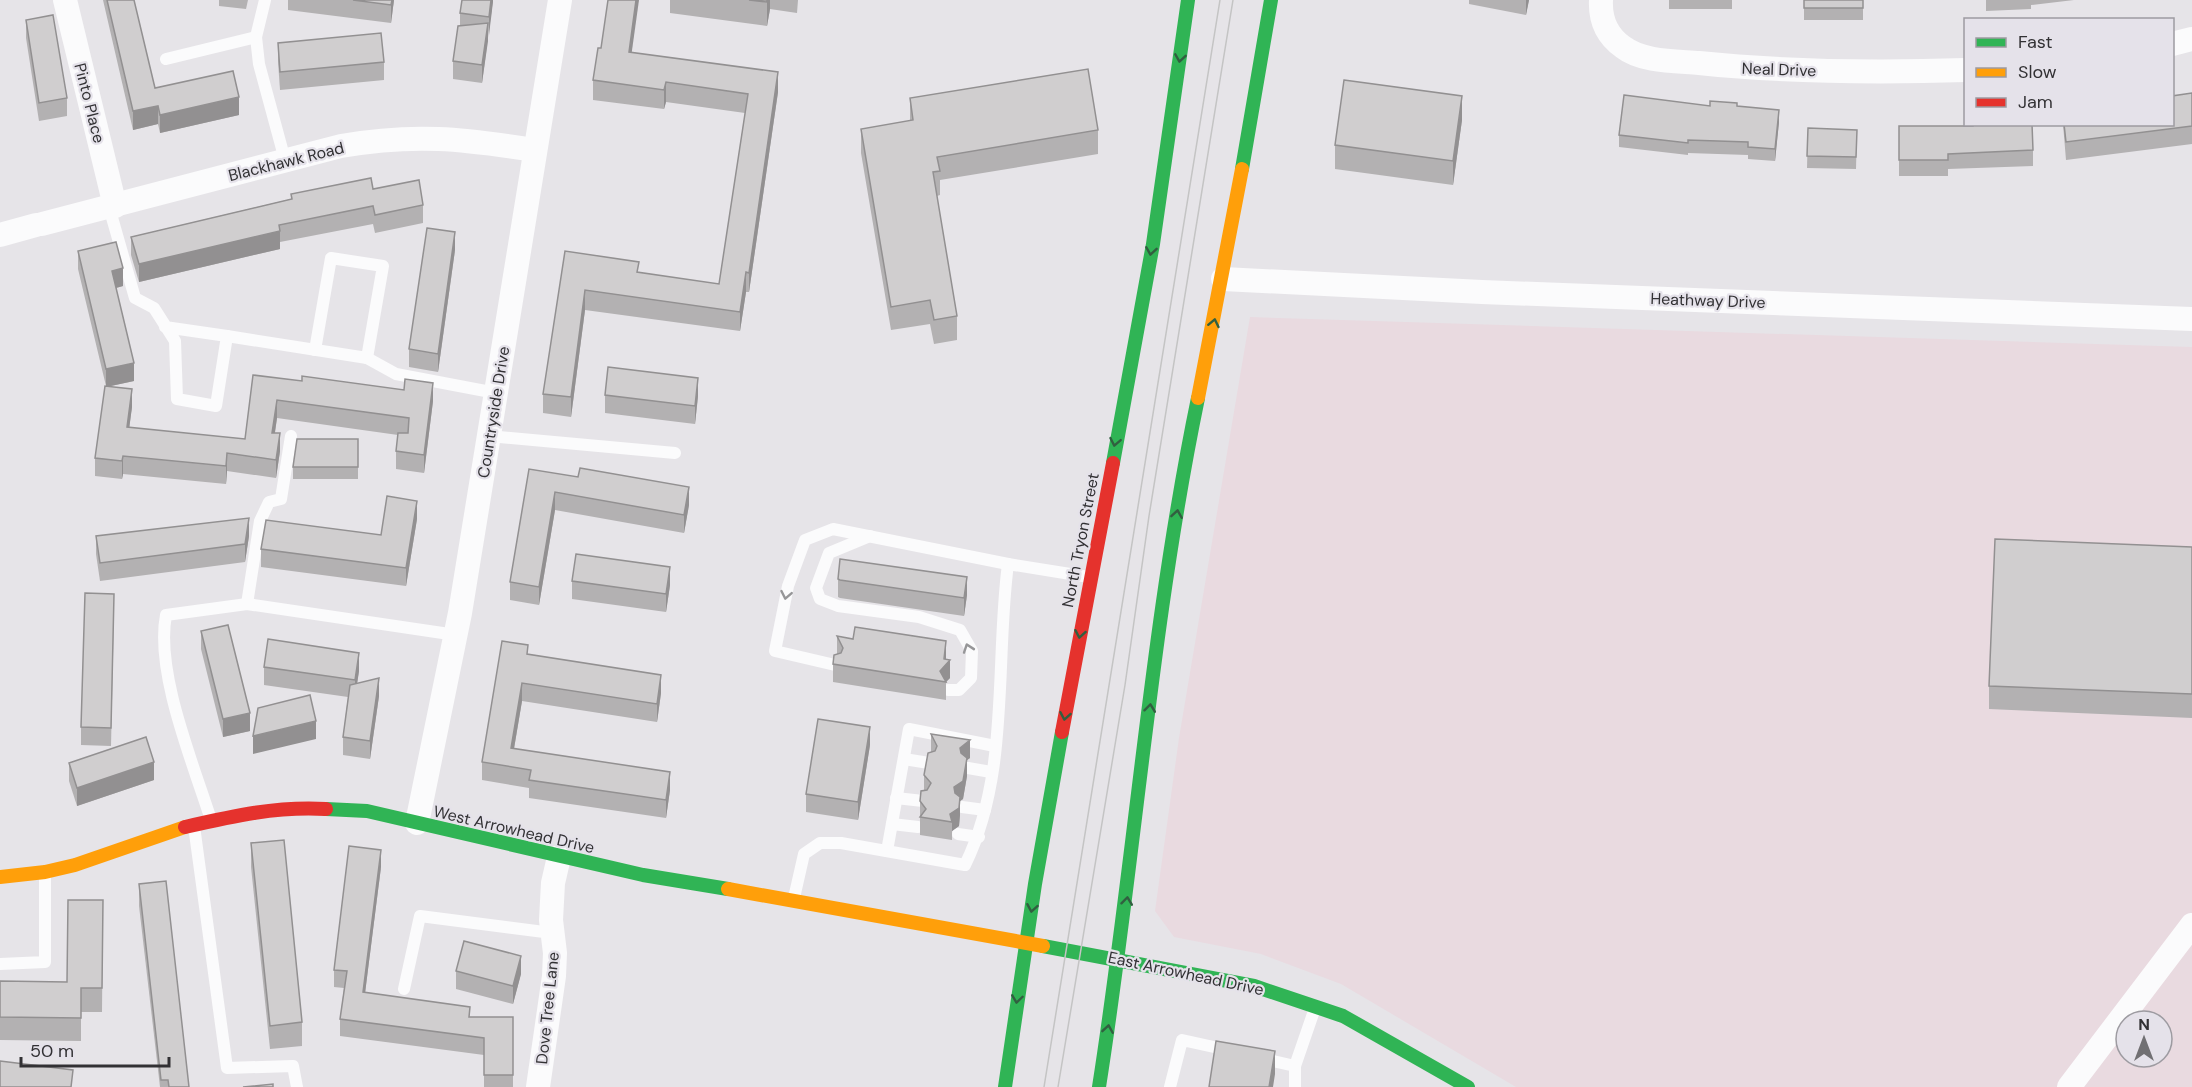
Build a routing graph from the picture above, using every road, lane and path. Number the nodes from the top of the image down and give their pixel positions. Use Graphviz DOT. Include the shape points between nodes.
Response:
graph roads {
  1 [pos="65,0"];
  2 [pos="265,0"];
  3 [pos="560,0"];
  4 [pos="1188,0"];
  5 [pos="1271,0"];
  6 [pos="1601,0"];
  7 [pos="256,37"];
  8 [pos="2192,39"];
  9 [pos="2174,44"];
  10 [pos="166,59"];
  11 [pos="1964,70"];
  12 [pos="535,150"];
  13 [pos="285,160"];
  14 [pos="112,206"];
  15 [pos="0,235"];
  16 [pos="1223,279"];
  17 [pos="2192,319"];
  18 [pos="165,327"];
  19 [pos="227,336"];
  20 [pos="315,350"];
  21 [pos="368,357"];
  22 [pos="496,393"];
  23 [pos="291,436"];
  24 [pos="489,436"];
  25 [pos="675,453"];
  26 [pos="870,536"];
  27 [pos="1008,564"];
  28 [pos="1089,577"];
  29 [pos="247,604"];
  30 [pos="456,635"];
  31 [pos="835,665"];
  32 [pos="948,690"];
  33 [pos="995,746"];
  34 [pos="904,759"];
  35 [pos="929,763"];
  36 [pos="968,768"];
  37 [pos="991,772"];
  38 [pos="896,798"];
  39 [pos="923,801"];
  40 [pos="962,807"];
  41 [pos="985,810"];
  42 [pos="211,820"];
  43 [pos="417,823"];
  44 [pos="194,824"];
  45 [pos="892,824"];
  46 [pos="918,827"];
  47 [pos="958,834"];
  48 [pos="979,837"];
  49 [pos="887,851"];
  50 [pos="558,857"];
  51 [pos="45,872"];
  52 [pos="0,877"];
  53 [pos="794,899"];
  54 [pos="2192,925"];
  55 [pos="552,933"];
  56 [pos="1026,941"];
  57 [pos="1119,959"];
  58 [pos="0,964"];
  59 [pos="405,989"];
  60 [pos="1315,1007"];
  61 [pos="1294,1066"];
  62 [pos="297,1087"];
  63 [pos="538,1087"];
  64 [pos="1005,1087"];
  65 [pos="1099,1087"];
  66 [pos="1170,1087"];
  67 [pos="1295,1087"];
  68 [pos="1468,1087"];
  69 [pos="2069,1087"];
  1 -- 14 [label="street, Pinto Place"];
  2 -- 7 [label="lane"];
  3 -- 12 [label="street, Countryside Drive"];
  4 -- 28 [label="main road, North Tryon Street, one-way" via="1147,278"];
  5 -- 16 [label="main road"];
  6 -- 11 [label="street, Neal Drive" via="1604,27 1623,48 1655,59 1733,67"];
  7 -- 10 [label="lane"];
  7 -- 13 [label="lane" via="259,64"];
  8 -- 9 [label="street"];
  12 -- 13 [label="street, Blackhawk Road" via="466,139 404,137 341,146"];
  12 -- 22 [label="street, Countryside Drive"];
  13 -- 14 [label="street, Blackhawk Road"];
  14 -- 15 [label="street, Blackhawk Road"];
  14 -- 18 [label="lane" via="135,298 154,308"];
  16 -- 17 [label="street, Heathway Drive"];
  57 -- 16 [label="main road, one-way" via="1162,610 1189,443"];
  18 -- 19 [label="lane"];
  18 -- 19 [label="lane" via="175,341 177,399 216,406"];
  19 -- 20 [label="lane"];
  20 -- 21 [label="lane"];
  20 -- 21 [label="lane" via="331,258 383,266"];
  21 -- 22 [label="lane" via="396,374"];
  22 -- 24 [label="street, Countryside Drive"];
  23 -- 29 [label="lane" via="281,499 269,502 260,521"];
  24 -- 25 [label="lane"];
  24 -- 30 [label="street, Countryside Drive"];
  26 -- 27 [label="lane"];
  26 -- 31 [label="lane, one-way" via="833,528 805,540 788,585 775,651"];
  32 -- 26 [label="lane, one-way" via="959,690 971,678 972,651 960,630 919,617 838,606 820,599 816,588 829,553"];
  27 -- 28 [label="lane"];
  27 -- 33 [label="lane"];
  28 -- 56 [label="main road, North Tryon Street, one-way"];
  29 -- 30 [label="lane"];
  29 -- 42 [label="lane" via="166,615 162,636 166,671"];
  30 -- 43 [label="street, Countryside Drive"];
  33 -- 34 [label="lane" via="909,729"];
  33 -- 37 [label="lane"];
  34 -- 35 [label="lane"];
  34 -- 38 [label="lane"];
  36 -- 37 [label="lane"];
  37 -- 41 [label="lane"];
  38 -- 39 [label="lane"];
  38 -- 45 [label="lane"];
  40 -- 41 [label="lane"];
  41 -- 48 [label="lane"];
  42 -- 43 [label="main road, West Arrowhead Drive" via="254,811 342,808"];
  42 -- 44 [label="main road, West Arrowhead Drive"];
  43 -- 50 [label="main road, West Arrowhead Drive"];
  44 -- 51 [label="main road, West Arrowhead Drive" via="109,855"];
  44 -- 62 [label="lane" via="227,1068 293,1066"];
  45 -- 46 [label="lane"];
  45 -- 49 [label="lane"];
  47 -- 48 [label="lane"];
  48 -- 49 [label="lane" via="965,865"];
  49 -- 53 [label="lane" via="820,843 804,854"];
  50 -- 53 [label="main road, West Arrowhead Drive"];
  50 -- 55 [label="street, Dove Tree Lane"];
  51 -- 52 [label="main road, West Arrowhead Drive"];
  51 -- 58 [label="lane" via="45,962"];
  53 -- 56 [label="main road, West Arrowhead Drive"];
  54 -- 69 [label="street"];
  55 -- 59 [label="lane" via="420,916"];
  55 -- 63 [label="street, Dove Tree Lane" via="554,976"];
  56 -- 57 [label="main road, East Arrowhead Drive"];
  56 -- 64 [label="main road, North Tryon Street, one-way"];
  57 -- 60 [label="main road, East Arrowhead Drive" via="1254,986"];
  65 -- 57 [label="main road, one-way"];
  60 -- 61 [label="lane"];
  60 -- 68 [label="main road, East Arrowhead Drive" via="1387,1040"];
  61 -- 66 [label="lane" via="1182,1040"];
  61 -- 67 [label="lane"];
}
